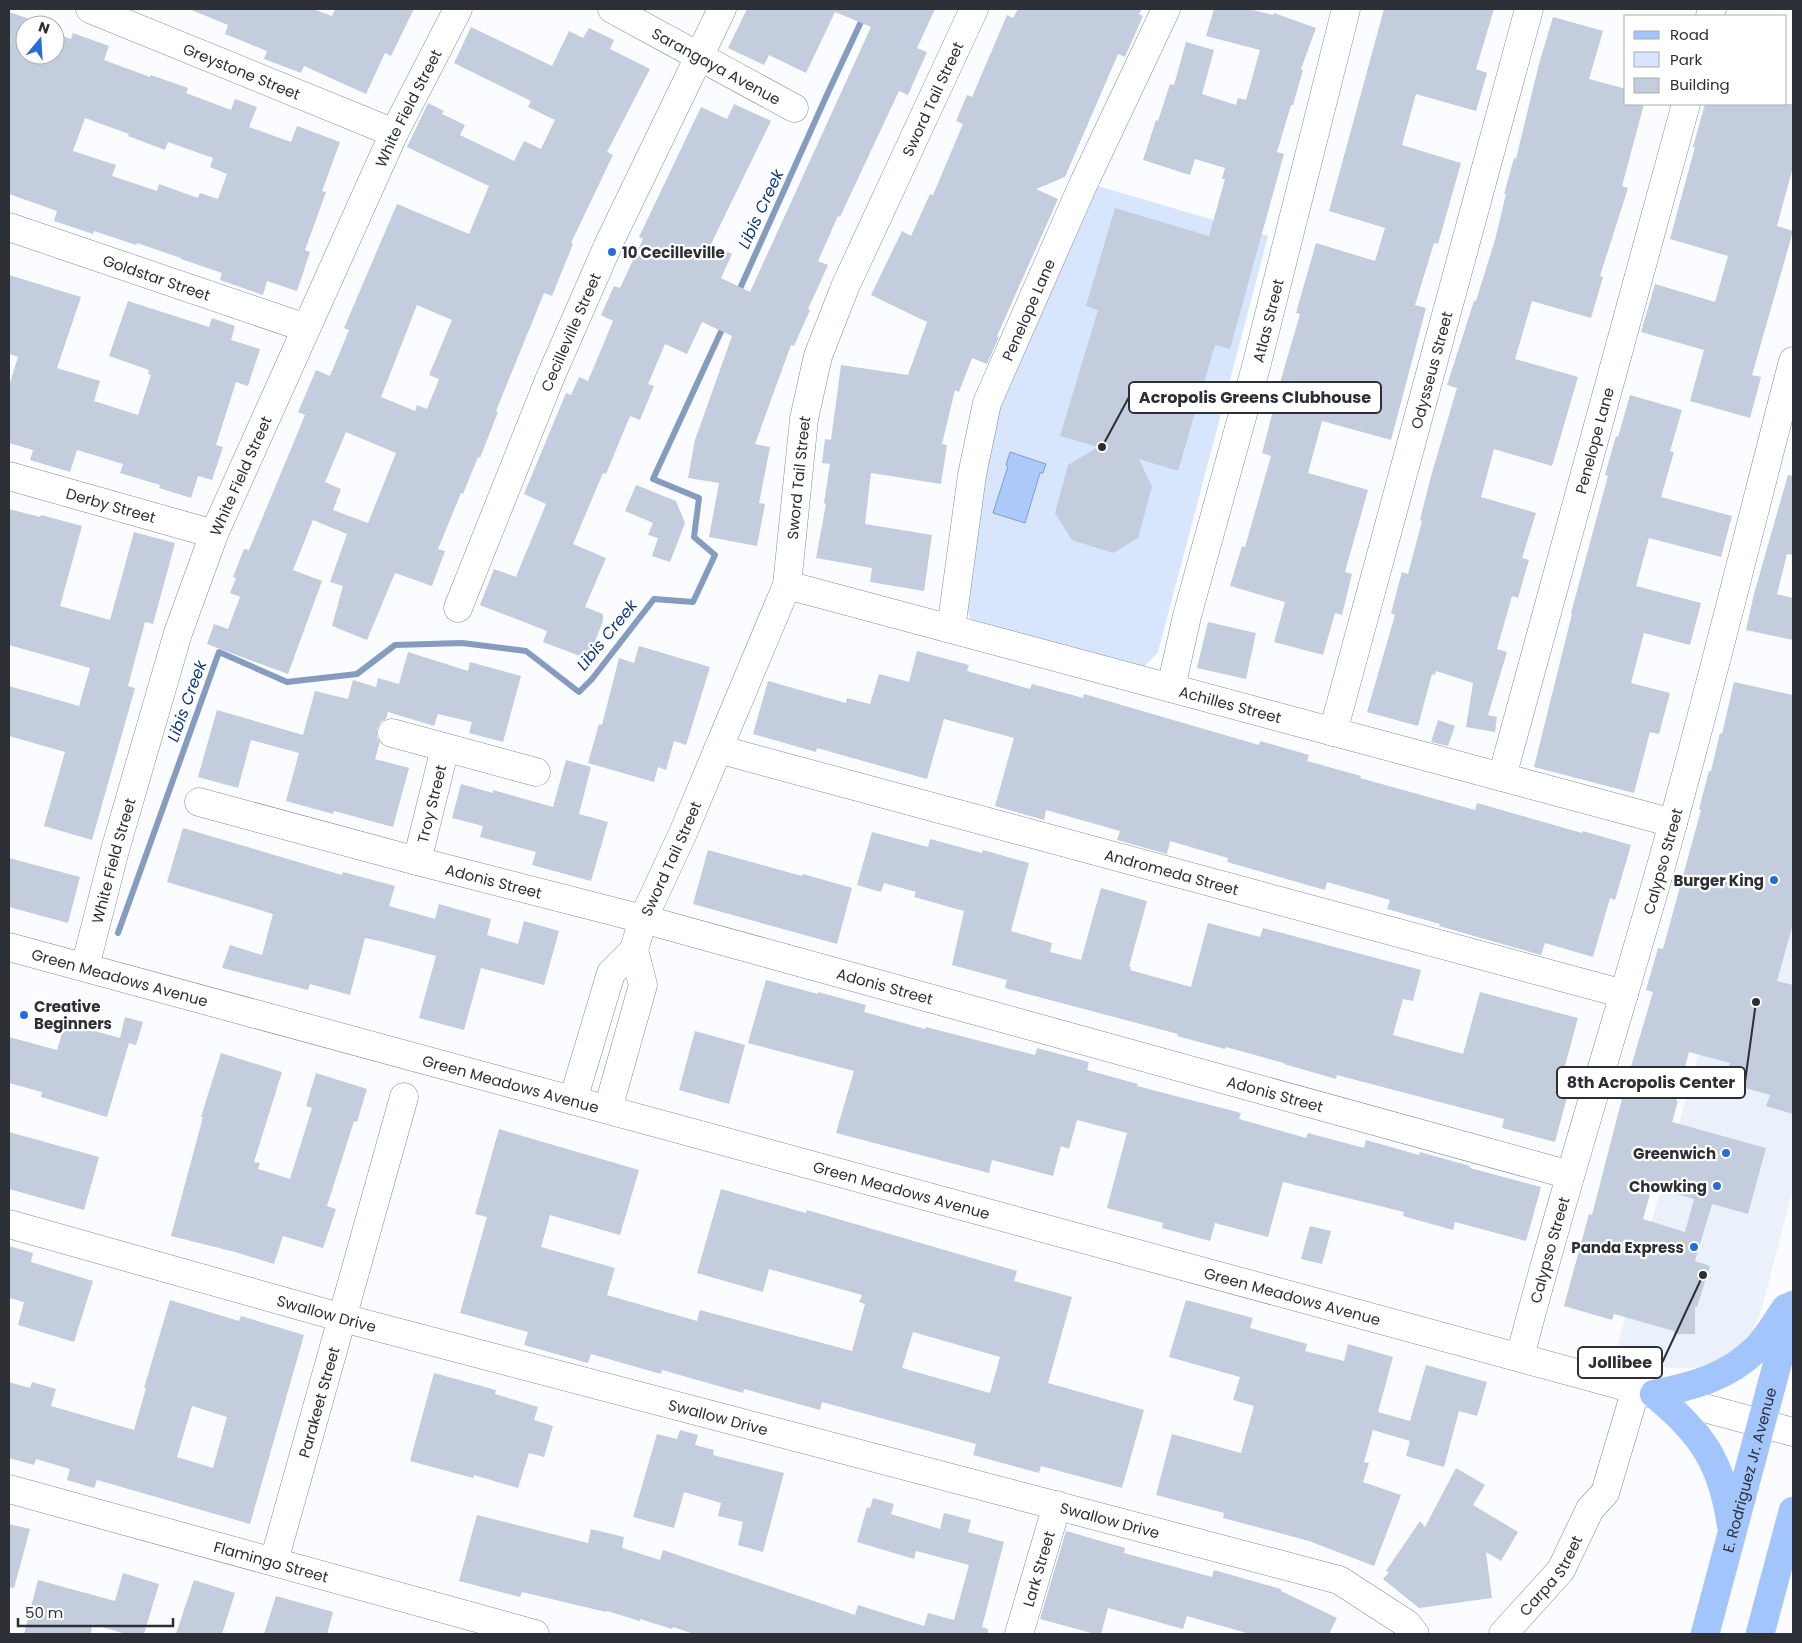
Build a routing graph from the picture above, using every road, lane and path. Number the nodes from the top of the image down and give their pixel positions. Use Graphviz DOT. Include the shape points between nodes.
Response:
graph roads {
  1 [pos="90,9"];
  2 [pos="458,9"];
  3 [pos="612,9"];
  4 [pos="722,9"];
  5 [pos="974,9"];
  6 [pos="1166,9"];
  7 [pos="1346,9"];
  8 [pos="1529,9"];
  9 [pos="700,55"];
  10 [pos="1686,105"];
  11 [pos="794,108"];
  12 [pos="394,133"];
  13 [pos="9,227"];
  14 [pos="306,328"];
  15 [pos="1793,361"];
  16 [pos="9,476"];
  17 [pos="214,534"];
  18 [pos="787,585"];
  19 [pos="458,608"];
  20 [pos="951,629"];
  21 [pos="1171,688"];
  22 [pos="1333,732"];
  23 [pos="392,733"];
  24 [pos="446,748"];
  25 [pos="718,749"];
  26 [pos="536,772"];
  27 [pos="1502,777"];
  28 [pos="199,802"];
  29 [pos="1673,823"];
  30 [pos="416,861"];
  31 [pos="643,919"];
  32 [pos="9,947"];
  33 [pos="634,950"];
  34 [pos="85,967"];
  35 [pos="1624,994"];
  36 [pos="404,1098"];
  37 [pos="572,1100"];
  38 [pos="608,1109"];
  39 [pos="1570,1175"];
  40 [pos="9,1224"];
  41 [pos="1793,1298"];
  42 [pos="1793,1305"];
  43 [pos="343,1318"];
  44 [pos="1520,1357"];
  45 [pos="1637,1389"];
  46 [pos="1761,1423"];
  47 [pos="1793,1432"];
  48 [pos="9,1489"];
  49 [pos="1057,1505"];
  50 [pos="1793,1511"];
  51 [pos="1732,1531"];
  52 [pos="274,1562"];
  53 [pos="535,1634"];
  54 [pos="1019,1634"];
  55 [pos="1415,1634"];
  56 [pos="1503,1634"];
  57 [pos="1705,1634"];
  58 [pos="1760,1634"];
  1 -- 12 [label="street, Greystone Street"];
  2 -- 12 [label="street, White Field Street"];
  3 -- 9 [label="street, Sarangaya Avenue"];
  4 -- 9 [label="street, Cecilleville Street"];
  5 -- 18 [label="street, Sword Tail Street" via="845,287 818,356 804,419"];
  6 -- 20 [label="street, Penelope Lane" via="1082,187 987,402 972,475"];
  7 -- 21 [label="street, Atlas Street"];
  8 -- 22 [label="street, Odysseus Street"];
  9 -- 11 [label="street, Sarangaya Avenue"];
  9 -- 19 [label="street, Cecilleville Street" via="610,241 558,360"];
  10 -- 27 [label="street, Penelope Lane"];
  12 -- 14 [label="street, White Field Street"];
  13 -- 14 [label="street, Goldstar Street"];
  14 -- 17 [label="street, White Field Street"];
  15 -- 29 [label="street, Calypso Street"];
  16 -- 17 [label="street, Derby Street"];
  17 -- 34 [label="street, White Field Street" via="178,633"];
  18 -- 20 [label="street, Achilles Street"];
  18 -- 25 [label="street, Sword Tail Street"];
  20 -- 21 [label="street, Achilles Street"];
  21 -- 22 [label="street, Achilles Street"];
  22 -- 27 [label="street, Achilles Street"];
  23 -- 24 [label="street, Troy Street"];
  24 -- 26 [label="street, Troy Street"];
  24 -- 30 [label="street, Troy Street"];
  25 -- 31 [label="street, Sword Tail Street"];
  25 -- 35 [label="street, Andromeda Street"];
  27 -- 29 [label="street, Achilles Street"];
  28 -- 30 [label="street, Adonis Street"];
  29 -- 35 [label="street, Calypso Street"];
  30 -- 31 [label="street, Adonis Street"];
  31 -- 33 [label="street, Sword Tail Street"];
  31 -- 39 [label="street, Adonis Street"];
  32 -- 34 [label="street, Green Meadows Avenue"];
  33 -- 37 [label="street, Sword Tail Street" via="611,973"];
  33 -- 38 [label="street" via="643,985"];
  34 -- 37 [label="street, Green Meadows Avenue"];
  35 -- 39 [label="street, Calypso Street"];
  36 -- 43 [label="street, Parakeet Street"];
  37 -- 38 [label="street, Green Meadows Avenue"];
  38 -- 44 [label="street, Green Meadows Avenue"];
  39 -- 44 [label="street, Calypso Street"];
  40 -- 43 [label="street, Swallow Drive"];
  41 -- 45 [label="main road" via="1757,1349 1735,1366 1710,1380 1683,1388"];
  42 -- 46 [label="main road, E. Rodriguez Jr. Avenue"];
  43 -- 49 [label="street, Swallow Drive"];
  43 -- 52 [label="street, Parakeet Street"];
  44 -- 45 [label="street, Green Meadows Avenue"];
  45 -- 46 [label="street, Green Meadows Avenue"];
  45 -- 51 [label="main road" via="1680,1415 1701,1440 1717,1468 1728,1499"];
  45 -- 56 [label="street, Carpa Street" via="1605,1493 1590,1509 1561,1570"];
  46 -- 47 [label="street, Green Meadows Avenue"];
  46 -- 51 [label="main road, E. Rodriguez Jr. Avenue"];
  48 -- 52 [label="street, Flamingo Street"];
  49 -- 54 [label="street, Lark Street"];
  49 -- 55 [label="street, Swallow Drive" via="1338,1580 1407,1624"];
  50 -- 58 [label="main road"];
  51 -- 57 [label="main road, E. Rodriguez Jr. Avenue"];
  52 -- 53 [label="street, Flamingo Street"];
}
